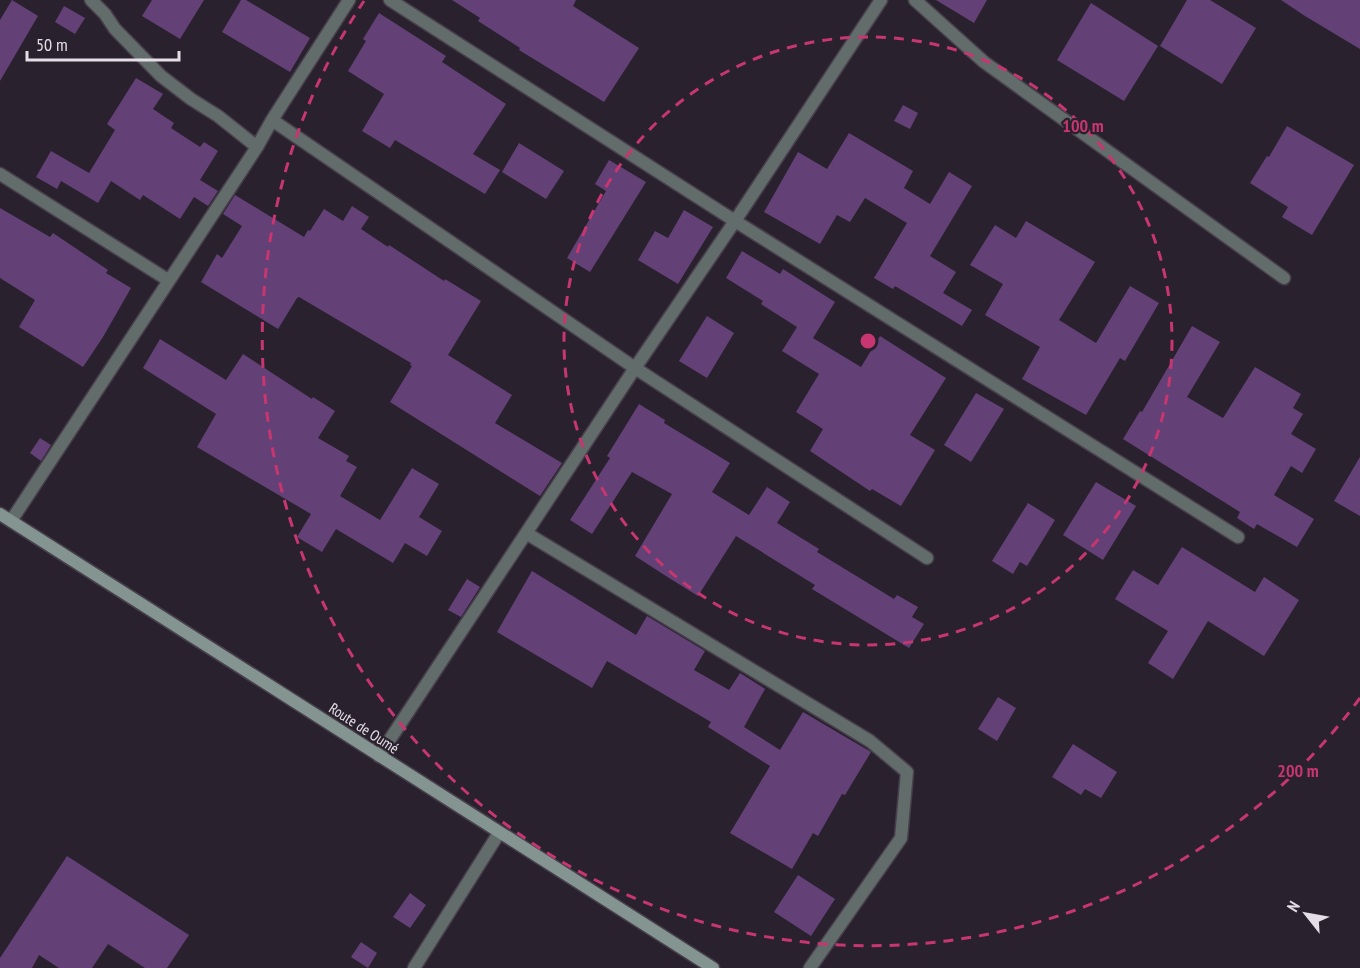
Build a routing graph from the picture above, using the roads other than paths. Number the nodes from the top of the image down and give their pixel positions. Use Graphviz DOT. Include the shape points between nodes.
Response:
graph roads {
  1 [pos="92,0"];
  2 [pos="349,0"];
  3 [pos="390,0"];
  4 [pos="881,0"];
  5 [pos="915,0"];
  6 [pos="272,120"];
  7 [pos="257,147"];
  8 [pos="0,174"];
  9 [pos="735,221"];
  10 [pos="1284,278"];
  11 [pos="168,280"];
  12 [pos="635,368"];
  13 [pos="0,514"];
  14 [pos="11,521"];
  15 [pos="526,532"];
  16 [pos="1238,537"];
  17 [pos="927,558"];
  18 [pos="380,756"];
  19 [pos="500,832"];
  20 [pos="414,968"];
  21 [pos="712,968"];
  22 [pos="810,968"];
  1 -- 7 [label="street" via="161,76"];
  2 -- 6 [label="street"];
  3 -- 9 [label="street"];
  4 -- 9 [label="street"];
  5 -- 10 [label="street" via="984,62"];
  6 -- 7 [label="street"];
  6 -- 12 [label="street"];
  7 -- 11 [label="street"];
  8 -- 11 [label="street"];
  9 -- 12 [label="street"];
  9 -- 16 [label="street"];
  11 -- 14 [label="street"];
  12 -- 15 [label="street"];
  12 -- 17 [label="street"];
  13 -- 14 [label="street, Route de Oumé"];
  14 -- 18 [label="street, Route de Oumé"];
  15 -- 18 [label="street"];
  15 -- 22 [label="street" via="870,741 906,772 901,837"];
  18 -- 19 [label="street, Route de Oumé"];
  19 -- 20 [label="street"];
  19 -- 21 [label="street, Route de Oumé"];
}
